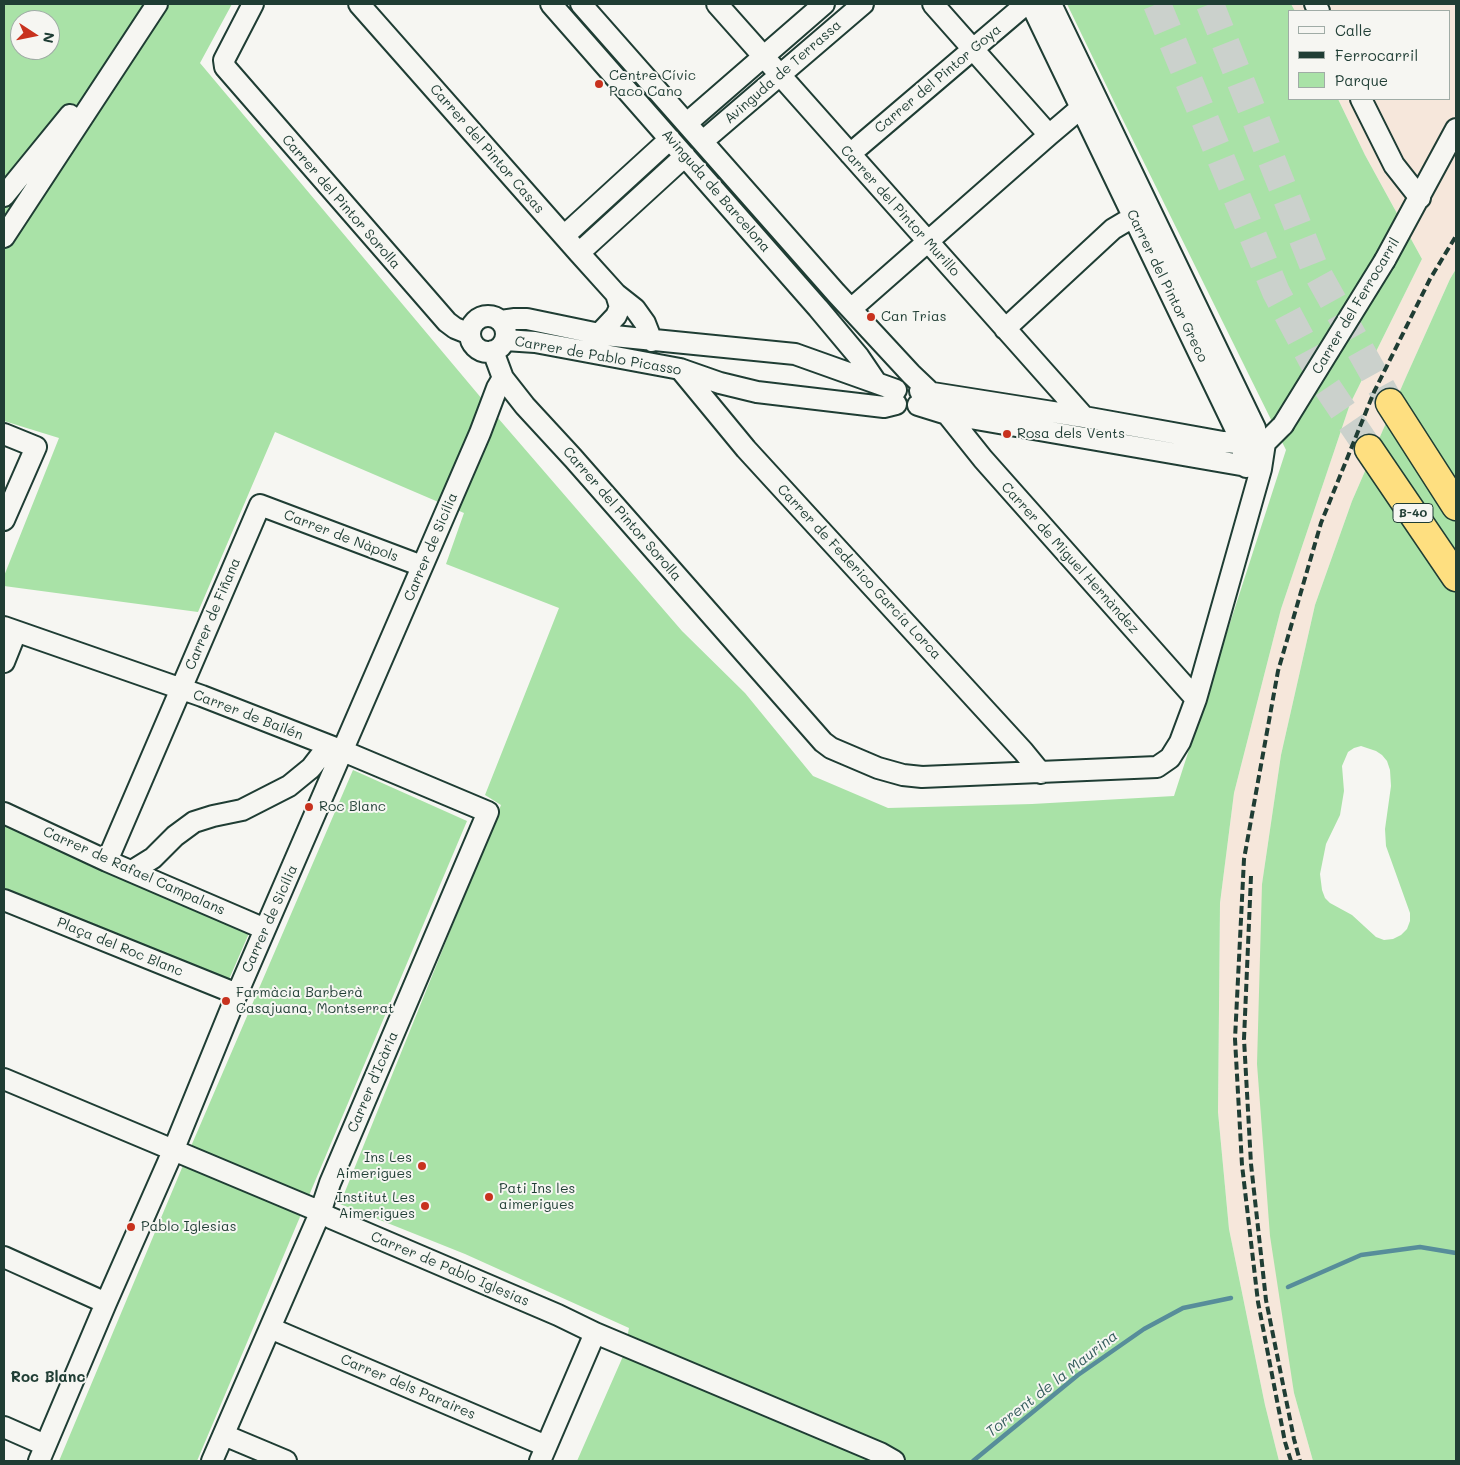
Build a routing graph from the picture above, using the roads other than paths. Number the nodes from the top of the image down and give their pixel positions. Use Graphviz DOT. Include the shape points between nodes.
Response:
graph roads {
  1 [pos="157,4"];
  2 [pos="253,4"];
  3 [pos="359,4"];
  4 [pos="551,4"];
  5 [pos="580,4"];
  6 [pos="717,4"];
  7 [pos="824,4"];
  8 [pos="863,4"];
  9 [pos="933,4"];
  10 [pos="1026,4"];
  11 [pos="1031,4"];
  12 [pos="1050,4"];
  13 [pos="136,34"];
  14 [pos="973,49"];
  15 [pos="763,57"];
  16 [pos="780,75"];
  17 [pos="1362,100"];
  18 [pos="1090,103"];
  19 [pos="687,123"];
  20 [pos="1456,129"];
  21 [pos="1049,135"];
  22 [pos="670,139"];
  23 [pos="703,141"];
  24 [pos="850,154"];
  25 [pos="685,156"];
  26 [pos="4,196"];
  27 [pos="1420,198"];
  28 [pos="1141,212"];
  29 [pos="564,236"];
  30 [pos="4,237"];
  31 [pos="928,242"];
  32 [pos="579,253"];
  33 [pos="616,294"];
  34 [pos="851,309"];
  35 [pos="1005,329"];
  36 [pos="470,334"];
  37 [pos="599,334"];
  38 [pos="500,337"];
  39 [pos="652,341"];
  40 [pos="795,354"];
  41 [pos="859,357"];
  42 [pos="680,369"];
  43 [pos="503,378"];
  44 [pos="876,382"];
  45 [pos="912,392"];
  46 [pos="1390,403"];
  47 [pos="947,414"];
  48 [pos="1084,417"];
  49 [pos="4,434"];
  50 [pos="1255,443"];
  51 [pos="1369,449"];
  52 [pos="1255,472"];
  53 [pos="260,505"];
  54 [pos="1456,506"];
  55 [pos="4,520"];
  56 [pos="422,566"];
  57 [pos="1456,577"];
  58 [pos="10,630"];
  59 [pos="4,662"];
  60 [pos="181,689"];
  61 [pos="1196,699"];
  62 [pos="336,748"];
  63 [pos="1041,773"];
  64 [pos="488,812"];
  65 [pos="4,813"];
  66 [pos="107,860"];
  67 [pos="132,871"];
  68 [pos="4,900"];
  69 [pos="265,928"];
  70 [pos="237,994"];
  71 [pos="4,1079"];
  72 [pos="173,1151"];
  73 [pos="320,1213"];
  74 [pos="4,1257"];
  75 [pos="106,1303"];
  76 [pos="270,1328"];
  77 [pos="595,1333"];
  78 [pos="4,1427"];
  79 [pos="224,1435"];
  80 [pos="42,1453"];
  81 [pos="543,1454"];
  82 [pos="212,1461"];
  83 [pos="286,1461"];
  84 [pos="894,1461"];
  1 -- 13 [label="street"];
  2 -- 36 [label="street, Carrer del Pintor Sorolla" via="224,60 225,68 447,322"];
  3 -- 29 [label="street, Carrer del Pintor Casas"];
  4 -- 22 [label="street, Avinguda de Barcelona"];
  5 -- 19 [label="street, Avinguda de Barcelona"];
  6 -- 15 [label="street, Carrer del Pintor Murillo"];
  7 -- 15 [label="street, Avinguda de Terrassa"];
  8 -- 16 [label="street, Avinguda de Terrassa"];
  9 -- 14 [label="street"];
  10 -- 14 [label="street, Carrer del Pintor Goya"];
  11 -- 18 [label="street, Carrer del Pintor Greco"];
  12 -- 18 [label="street, Carrer del Pintor Greco"];
  13 -- 26 [label="street"];
  13 -- 30 [label="street"];
  14 -- 21 [label="street"];
  14 -- 24 [label="street, Carrer del Pintor Goya"];
  15 -- 16 [label="street, Carrer del Pintor Murillo"];
  15 -- 19 [label="street, Avinguda de Terrassa"];
  16 -- 23 [label="street, Avinguda de Terrassa"];
  16 -- 24 [label="street, Carrer del Pintor Murillo"];
  17 -- 27 [label="street" via="1394,165"];
  18 -- 21 [label="street"];
  18 -- 28 [label="street, Carrer del Pintor Greco"];
  19 -- 23 [label="street, Avinguda de Barcelona"];
  20 -- 27 [label="street, Carrer del Ferrocarril"];
  21 -- 31 [label="street"];
  22 -- 25 [label="street, Avinguda de Barcelona"];
  22 -- 29 [label="street"];
  23 -- 34 [label="street, Avinguda de Barcelona"];
  24 -- 31 [label="street, Carrer del Pintor Murillo"];
  25 -- 32 [label="street"];
  25 -- 41 [label="street, Avinguda de Barcelona"];
  27 -- 50 [label="street, Carrer del Ferrocarril, bridge" via="1283,425"];
  28 -- 35 [label="street" via="1113,229"];
  28 -- 50 [label="street, Carrer del Pintor Greco" via="1255,428"];
  29 -- 32 [label="street, Carrer del Pintor Casas"];
  31 -- 34 [label="street"];
  31 -- 35 [label="street, Carrer del Pintor Murillo"];
  32 -- 33 [label="street, Carrer del Pintor Casas"];
  33 -- 37 [label="street" via="620,307"];
  33 -- 39 [label="street, Carrer del Pintor Casas" via="635,309"];
  34 -- 45 [label="street, Avinguda de Barcelona"];
  35 -- 48 [label="street, Carrer del Pintor Murillo"];
  36 -- 38 [label="street" via="476,348 484,351"];
  36 -- 38 [label="street" via="474,322 483,316 492,316"];
  37 -- 38 [label="street, Carrer de Pablo Picasso" via="515,318"];
  37 -- 39 [label="street, Carrer de Pablo Picasso"];
  38 -- 42 [label="street, Carrer de Pablo Picasso"];
  38 -- 43 [label="street, Carrer del Pintor Sorolla"];
  39 -- 40 [label="street, Carrer de Pablo Picasso"];
  40 -- 41 [label="street, Carrer de Pablo Picasso"];
  40 -- 44 [label="street, Carrer de Pablo Picasso"];
  41 -- 44 [label="street, Avinguda de Barcelona"];
  42 -- 45 [label="street, Carrer de Pablo Picasso" via="757,392 884,406"];
  42 -- 63 [label="street, Carrer de Federico García Lorca" via="746,449"];
  43 -- 56 [label="street, Carrer de Sicília"];
  43 -- 63 [label="street, Carrer del Pintor Sorolla" via="831,748 903,775"];
  44 -- 45 [label="street, Carrer de Pablo Picasso"];
  45 -- 47 [label="street, Carrer de Pablo Picasso"];
  45 -- 48 [label="street, Carrer de Pablo Picasso"];
  46 -- 54 [label="highway, B-40"];
  47 -- 52 [label="street, Carrer de Pablo Picasso"];
  47 -- 61 [label="street, Carrer de Miguel Hernàndez" via="982,459"];
  48 -- 50 [label="street, Carrer de Pablo Picasso" via="1223,442"];
  49 -- 55 [label="street" via="36,447"];
  50 -- 52 [label="street"];
  51 -- 57 [label="highway, B-40"];
  52 -- 61 [label="street"];
  53 -- 56 [label="street, Carrer de Nàpols"];
  53 -- 60 [label="street, Carrer de Fiñana"];
  56 -- 62 [label="street, Carrer de Sicília"];
  58 -- 59 [label="street"];
  58 -- 60 [label="street, Carrer de Bailén"];
  60 -- 62 [label="street, Carrer de Bailén"];
  60 -- 66 [label="street, Carrer de Fiñana"];
  61 -- 63 [label="street" via="1180,742 1164,764"];
  62 -- 64 [label="street, Carrer de Bailén"];
  62 -- 67 [label="street" via="289,786 242,810 194,822 153,858"];
  62 -- 69 [label="street, Carrer de Sicília"];
  64 -- 73 [label="street, Carrer d'Icària"];
  65 -- 66 [label="street, Carrer de Rafael Campalans"];
  66 -- 67 [label="street, Carrer de Rafael Campalans"];
  67 -- 69 [label="street, Carrer de Rafael Campalans"];
  68 -- 70 [label="street, Plaça del Roc Blanc"];
  69 -- 70 [label="street, Carrer de Sicília"];
  70 -- 72 [label="street, Carrer de Sicília"];
  71 -- 72 [label="street, Carrer de Pablo Iglesias"];
  72 -- 73 [label="street, Carrer de Pablo Iglesias"];
  72 -- 75 [label="street, Carrer de Sicília"];
  73 -- 76 [label="street, Carrer d'Icària"];
  73 -- 77 [label="street, Carrer de Pablo Iglesias"];
  74 -- 75 [label="street"];
  75 -- 80 [label="street, Carrer de Sicília"];
  76 -- 79 [label="street, Carrer d'Icària"];
  76 -- 81 [label="street, Carrer dels Paraires"];
  77 -- 81 [label="street"];
  77 -- 84 [label="street, Carrer de Pablo Iglesias" via="880,1452"];
  78 -- 80 [label="street"];
  79 -- 82 [label="street, Carrer d'Icària"];
  79 -- 83 [label="street"];
}
